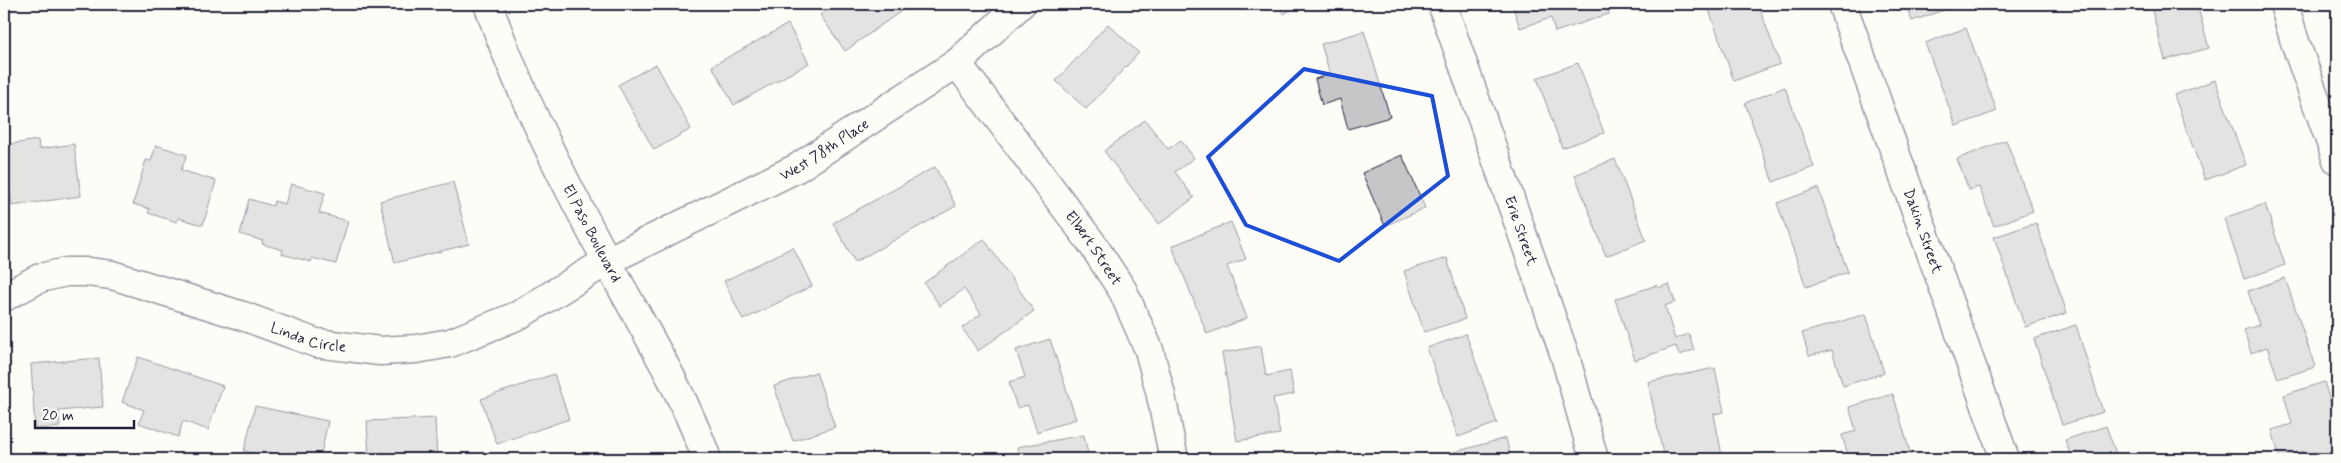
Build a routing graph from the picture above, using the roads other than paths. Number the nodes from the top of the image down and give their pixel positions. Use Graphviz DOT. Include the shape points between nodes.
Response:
graph roads {
  1 [pos="488,4"];
  2 [pos="1020,4"];
  3 [pos="1442,4"];
  4 [pos="1842,4"];
  5 [pos="2284,4"];
  6 [pos="957,64"];
  7 [pos="2337,160"];
  8 [pos="607,261"];
  9 [pos="4,297"];
  10 [pos="707,459"];
  11 [pos="1174,459"];
  12 [pos="1594,459"];
  13 [pos="2005,459"];
  1 -- 8 [label="street, El Paso Boulevard" via="533,117"];
  2 -- 6 [label="street, West 78th Place"];
  3 -- 12 [label="street, Erie Street" via="1565,356"];
  4 -- 13 [label="street, Dakin Street"];
  5 -- 7 [label="street"];
  6 -- 8 [label="street, West 78th Place" via="798,168"];
  6 -- 11 [label="street, Elbert Street" via="1091,242 1123,291 1149,350"];
  8 -- 9 [label="street, Linda Circle" via="519,315 450,343 380,352 316,343 243,316 112,275 66,272 40,278"];
  8 -- 10 [label="street, El Paso Boulevard" via="674,380"];
}
